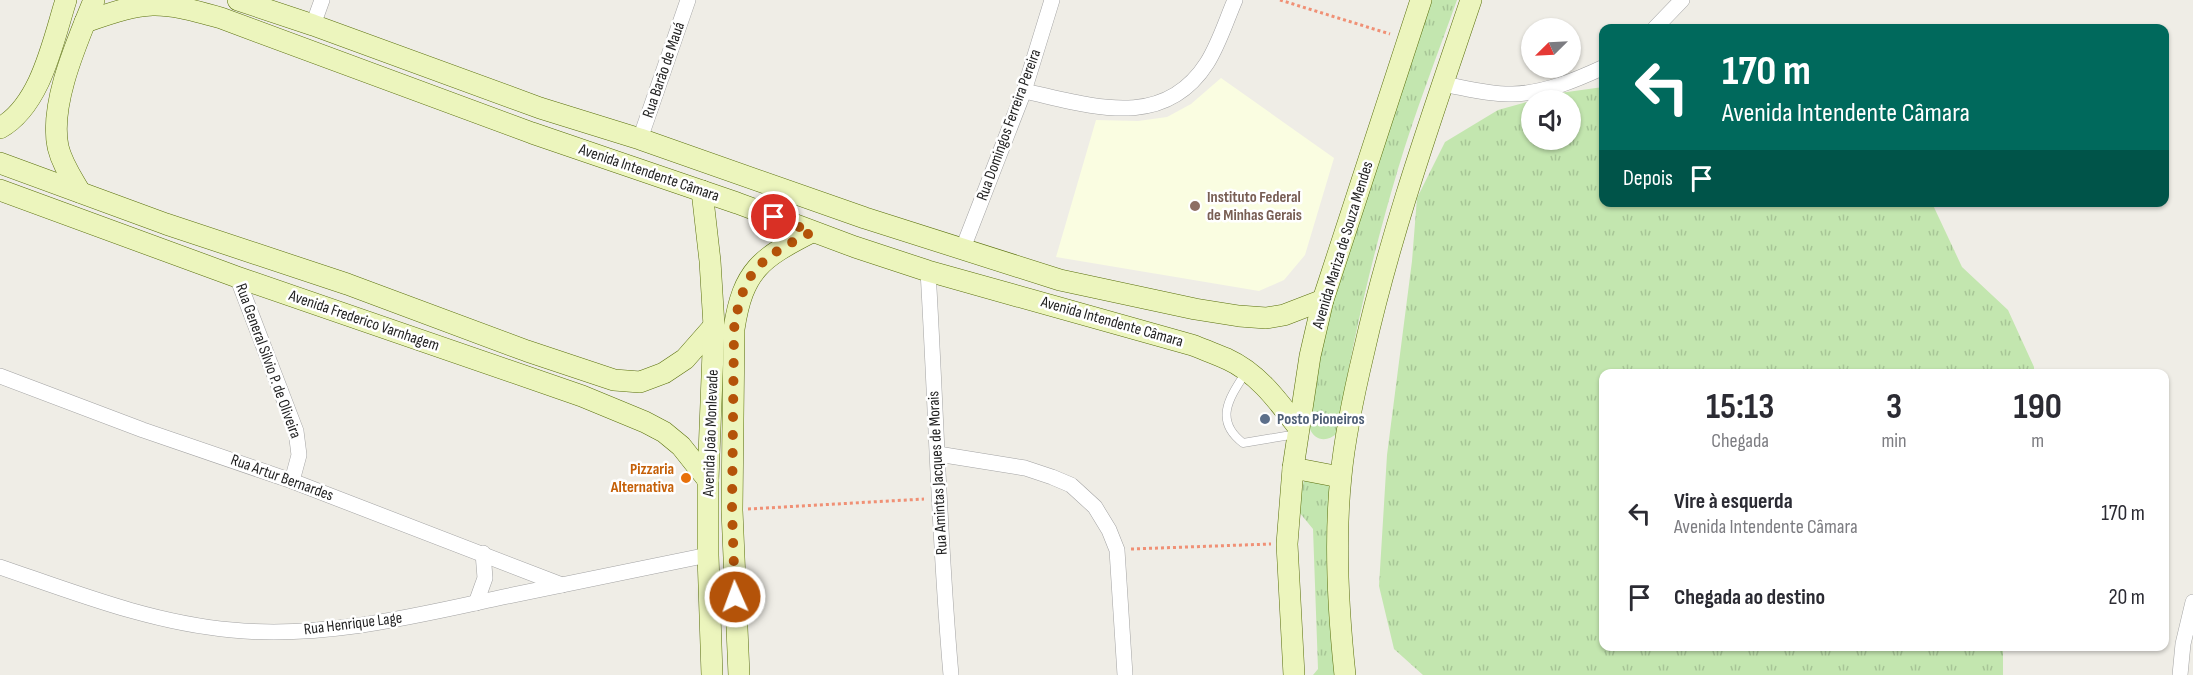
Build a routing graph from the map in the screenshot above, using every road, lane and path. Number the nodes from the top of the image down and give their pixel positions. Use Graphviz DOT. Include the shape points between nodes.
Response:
graph roads {
  1 [pos="66,0"];
  2 [pos="94,0"];
  3 [pos="238,0"];
  4 [pos="322,0"];
  5 [pos="688,0"];
  6 [pos="1052,0"];
  7 [pos="1235,0"];
  8 [pos="1280,0"];
  9 [pos="1421,0"];
  10 [pos="1471,0"];
  11 [pos="1682,0"];
  12 [pos="224,9"];
  13 [pos="85,22"];
  14 [pos="1658,24"];
  15 [pos="314,25"];
  16 [pos="1408,39"];
  17 [pos="44,68"];
  18 [pos="1599,69"];
  19 [pos="65,78"];
  20 [pos="1443,84"];
  21 [pos="1024,91"];
  22 [pos="540,108"];
  23 [pos="0,128"];
  24 [pos="532,133"];
  25 [pos="639,139"];
  26 [pos="0,163"];
  27 [pos="0,190"];
  28 [pos="702,191"];
  29 [pos="80,192"];
  30 [pos="110,203"];
  31 [pos="865,218"];
  32 [pos="101,227"];
  33 [pos="812,232"];
  34 [pos="855,247"];
  35 [pos="963,248"];
  36 [pos="928,271"];
  37 [pos="237,277"];
  38 [pos="1060,280"];
  39 [pos="1323,300"];
  40 [pos="1052,306"];
  41 [pos="724,328"];
  42 [pos="1247,371"];
  43 [pos="591,374"];
  44 [pos="0,376"];
  45 [pos="582,396"];
  46 [pos="1298,430"];
  47 [pos="938,454"];
  48 [pos="1293,468"];
  49 [pos="1340,477"];
  50 [pos="708,480"];
  51 [pos="292,481"];
  52 [pos="938,498"];
  53 [pos="732,510"];
  54 [pos="1287,544"];
  55 [pos="1117,550"];
  56 [pos="483,553"];
  57 [pos="708,555"];
  58 [pos="0,567"];
  59 [pos="562,585"];
  60 [pos="2193,602"];
  61 [pos="476,603"];
  62 [pos="711,667"];
  63 [pos="738,669"];
  64 [pos="951,675"];
  65 [pos="1125,675"];
  66 [pos="1294,675"];
  67 [pos="1345,675"];
  68 [pos="2180,675"];
  1 -- 17 [label="main road"];
  2 -- 13 [label="main road"];
  3 -- 15 [label="main road, Avenida Intendente Câmara"];
  4 -- 15 [label="street"];
  5 -- 25 [label="street, Rua Barão de Mauá"];
  6 -- 21 [label="street, Rua Domingos Ferreira Pereira"];
  7 -- 21 [label="street" via="1216,47 1199,75 1180,93 1163,101 1137,109 1115,109"];
  8 -- 16 [label="path"];
  9 -- 16 [label="main road, Avenida Mariza de Souza Mendes"];
  10 -- 20 [label="main road"];
  11 -- 14 [label="street"];
  12 -- 13 [label="main road, Avenida Intendente Câmara" via="146,0"];
  12 -- 24 [label="main road, Avenida Intendente Câmara"];
  13 -- 19 [label="main road"];
  15 -- 22 [label="main road, Avenida Intendente Câmara"];
  16 -- 39 [label="main road, Avenida Mariza de Souza Mendes"];
  17 -- 19 [label="main road"];
  17 -- 23 [label="main road" via="27,103"];
  18 -- 20 [label="street" via="1561,84 1514,94"];
  19 -- 29 [label="main road" via="56,130 67,171"];
  20 -- 49 [label="main road" via="1375,300"];
  21 -- 35 [label="street, Rua Domingos Ferreira Pereira"];
  22 -- 24 [label="main road"];
  22 -- 25 [label="main road, Avenida Intendente Câmara"];
  24 -- 28 [label="main road, Avenida Intendente Câmara"];
  25 -- 31 [label="main road, Avenida Intendente Câmara"];
  26 -- 29 [label="main road, Avenida Frederico Varnhagem"];
  27 -- 32 [label="main road, Avenida Frederico Varnhagem"];
  28 -- 33 [label="main road, Avenida Intendente Câmara"];
  28 -- 41 [label="main road, Avenida João Monlevade"];
  29 -- 30 [label="main road, Avenida Frederico Varnhagem"];
  30 -- 32 [label="main road"];
  30 -- 43 [label="main road, Avenida Frederico Varnhagem" via="347,284"];
  31 -- 34 [label="main road"];
  31 -- 35 [label="main road, Avenida Intendente Câmara"];
  32 -- 37 [label="main road, Avenida Frederico Varnhagem"];
  33 -- 34 [label="main road, Avenida Intendente Câmara"];
  33 -- 41 [label="main road, Avenida João Monlevade" via="765,258 751,275"];
  34 -- 36 [label="main road, Avenida Intendente Câmara"];
  35 -- 38 [label="main road, Avenida Intendente Câmara"];
  36 -- 40 [label="main road, Avenida Intendente Câmara"];
  36 -- 47 [label="street, Rua Amintas Jacques de Morais"];
  37 -- 45 [label="main road, Avenida Frederico Varnhagem"];
  37 -- 51 [label="street, Rua General Silvio P. de Oliveira" via="296,431 299,455"];
  38 -- 39 [label="main road, Avenida Intendente Câmara" via="1239,316 1284,315"];
  38 -- 40 [label="main road"];
  39 -- 46 [label="main road, Avenida Mariza de Souza Mendes"];
  40 -- 42 [label="main road, Avenida Intendente Câmara" via="1192,345"];
  41 -- 43 [label="main road, Avenida Frederico Varnhagem" via="654,378 629,382"];
  41 -- 50 [label="main road, Avenida João Monlevade"];
  41 -- 53 [label="main road, Avenida João Monlevade"];
  42 -- 46 [label="main road, Avenida Intendente Câmara" via="1276,398"];
  42 -- 46 [label="lane" via="1225,409 1236,438 1243,443"];
  43 -- 45 [label="main road"];
  44 -- 51 [label="street, Rua Artur Bernardes"];
  45 -- 50 [label="main road, Avenida Frederico Varnhagem" via="664,432 681,446"];
  46 -- 48 [label="main road, Avenida Mariza de Souza Mendes"];
  47 -- 52 [label="street, Rua Amintas Jacques de Morais"];
  47 -- 55 [label="street" via="1025,468 1071,485 1095,507"];
  48 -- 49 [label="main road"];
  48 -- 54 [label="main road, Avenida Mariza de Souza Mendes"];
  49 -- 67 [label="main road" via="1339,612"];
  50 -- 57 [label="main road, Avenida João Monlevade"];
  51 -- 56 [label="street, Rua Artur Bernardes"];
  52 -- 53 [label="path"];
  52 -- 64 [label="street, Rua Amintas Jacques de Morais"];
  53 -- 63 [label="main road, Avenida João Monlevade"];
  54 -- 55 [label="path"];
  54 -- 66 [label="main road, Avenida Mariza de Souza Mendes"];
  55 -- 65 [label="street"];
  56 -- 59 [label="street, Rua Artur Bernardes"];
  56 -- 61 [label="street" via="485,578"];
  57 -- 59 [label="street, Rua Henrique Lage"];
  57 -- 62 [label="main road, Avenida João Monlevade"];
  58 -- 61 [label="street, Rua Henrique Lage" via="162,619 233,630 355,626"];
  59 -- 61 [label="street, Rua Henrique Lage"];
  60 -- 68 [label="street"];
  62 -- 63 [label="main road"];
}
